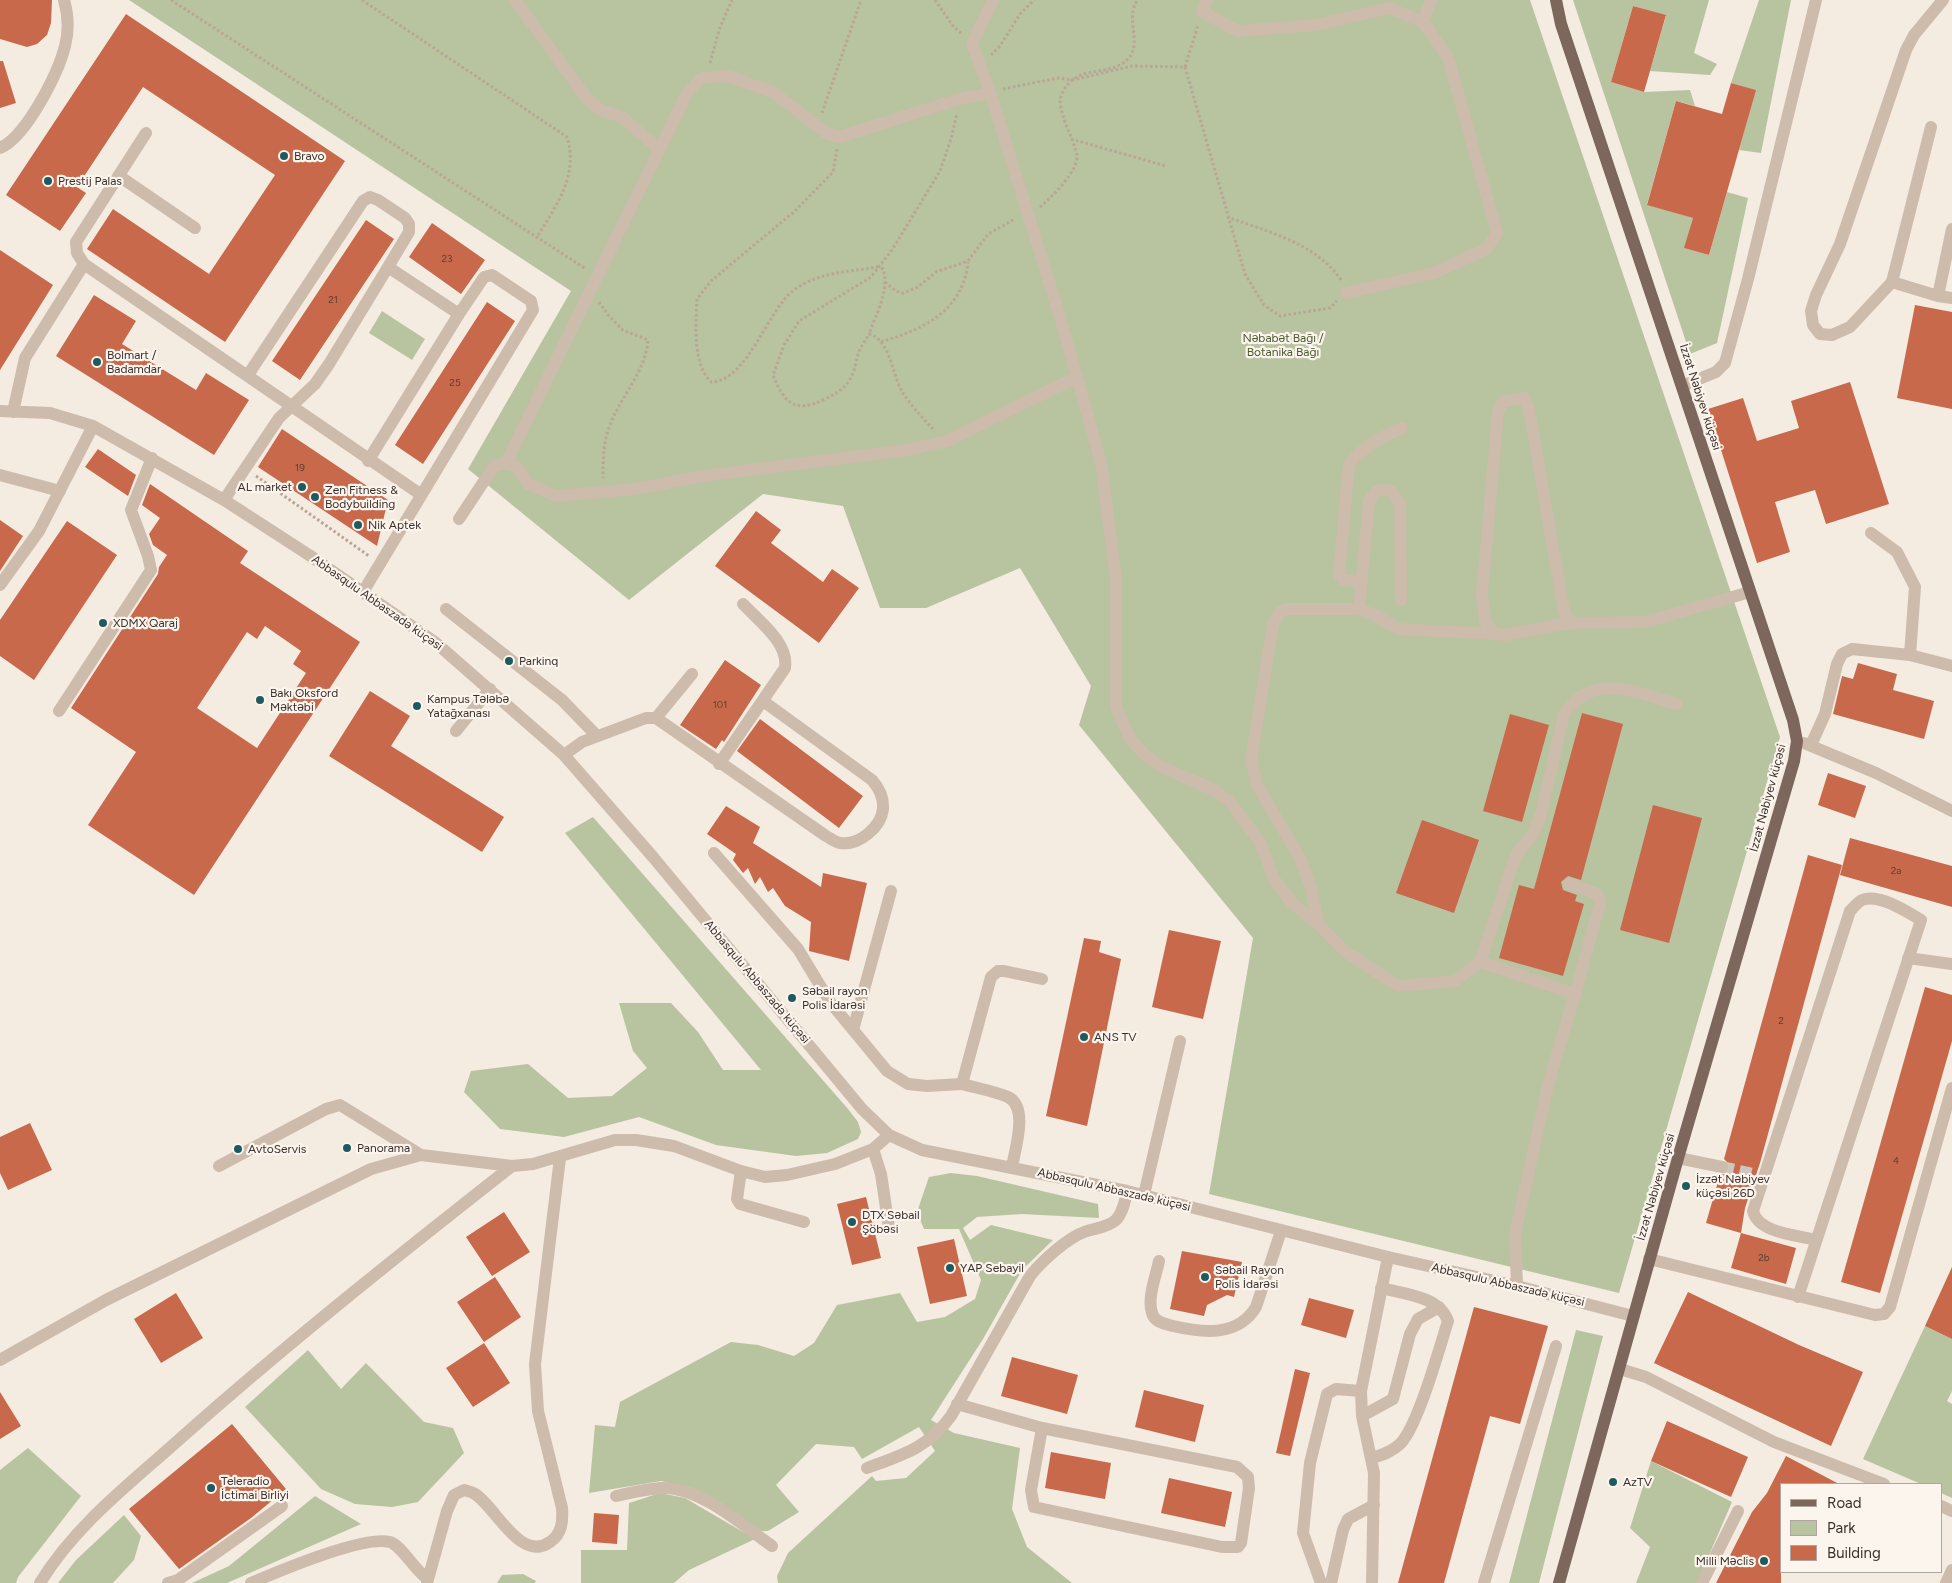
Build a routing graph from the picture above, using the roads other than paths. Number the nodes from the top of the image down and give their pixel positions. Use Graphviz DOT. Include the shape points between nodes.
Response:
graph roads {
  1 [pos="64,0"];
  2 [pos="515,0"];
  3 [pos="993,0"];
  4 [pos="1431,0"];
  5 [pos="1556,0"];
  6 [pos="1943,0"];
  7 [pos="1818,1"];
  8 [pos="1204,6"];
  9 [pos="1423,22"];
  10 [pos="990,92"];
  11 [pos="1931,127"];
  12 [pos="146,133"];
  13 [pos="0,148"];
  14 [pos="659,150"];
  15 [pos="119,176"];
  16 [pos="195,228"];
  17 [pos="1952,229"];
  18 [pos="84,264"];
  19 [pos="388,267"];
  20 [pos="1892,282"];
  21 [pos="1346,293"];
  22 [pos="1938,296"];
  23 [pos="1952,298"];
  24 [pos="459,314"];
  25 [pos="248,375"];
  26 [pos="1077,377"];
  27 [pos="1682,386"];
  28 [pos="290,405"];
  29 [pos="6,411"];
  30 [pos="92,426"];
  31 [pos="1402,428"];
  32 [pos="152,458"];
  33 [pos="368,461"];
  34 [pos="506,463"];
  35 [pos="0,475"];
  36 [pos="60,491"];
  37 [pos="420,494"];
  38 [pos="224,500"];
  39 [pos="459,519"];
  40 [pos="1871,532"];
  41 [pos="1360,582"];
  42 [pos="0,585"];
  43 [pos="363,592"];
  44 [pos="1750,592"];
  45 [pos="1400,600"];
  46 [pos="743,604"];
  47 [pos="446,609"];
  48 [pos="1359,609"];
  49 [pos="1569,624"];
  50 [pos="1495,634"];
  51 [pos="1910,656"];
  52 [pos="1952,666"];
  53 [pos="692,674"];
  54 [pos="490,689"];
  55 [pos="763,701"];
  56 [pos="1676,704"];
  57 [pos="59,711"];
  58 [pos="656,718"];
  59 [pos="456,731"];
  60 [pos="597,736"];
  61 [pos="1797,741"];
  62 [pos="1811,745"];
  63 [pos="564,755"];
  64 [pos="719,764"];
  65 [pos="1952,811"];
  66 [pos="714,853"];
  67 [pos="1569,884"];
  68 [pos="891,891"];
  69 [pos="1318,924"];
  70 [pos="1908,958"];
  71 [pos="1480,962"];
  72 [pos="1952,964"];
  73 [pos="1042,979"];
  74 [pos="1575,994"];
  75 [pos="852,1030"];
  76 [pos="1180,1041"];
  77 [pos="962,1084"];
  78 [pos="1952,1088"];
  79 [pos="888,1135"];
  80 [pos="873,1149"];
  81 [pos="421,1155"];
  82 [pos="560,1158"];
  83 [pos="1678,1158"];
  84 [pos="219,1166"];
  85 [pos="512,1166"];
  86 [pos="1012,1167"];
  87 [pos="1722,1167"];
  88 [pos="741,1171"];
  89 [pos="1127,1191"];
  90 [pos="1144,1195"];
  91 [pos="804,1222"];
  92 [pos="889,1228"];
  93 [pos="1281,1231"];
  94 [pos="1816,1240"];
  95 [pos="1388,1257"];
  96 [pos="1649,1259"];
  97 [pos="1159,1260"];
  98 [pos="1517,1286"];
  99 [pos="1381,1288"];
  100 [pos="1798,1297"];
  101 [pos="1439,1307"];
  102 [pos="1633,1316"];
  103 [pos="1556,1346"];
  104 [pos="0,1360"];
  105 [pos="1620,1369"];
  106 [pos="1361,1391"];
  107 [pos="957,1404"];
  108 [pos="1362,1416"];
  109 [pos="1042,1428"];
  110 [pos="1372,1458"];
  111 [pos="867,1468"];
  112 [pos="1881,1483"];
  113 [pos="616,1496"];
  114 [pos="1374,1505"];
  115 [pos="282,1506"];
  116 [pos="1738,1510"];
  117 [pos="772,1546"];
  118 [pos="1952,1570"];
  119 [pos="428,1581"];
  120 [pos="40,1583"];
  121 [pos="168,1583"];
  122 [pos="251,1583"];
  123 [pos="1322,1583"];
  124 [pos="1331,1583"];
  125 [pos="1372,1583"];
  126 [pos="1484,1583"];
  127 [pos="1559,1583"];
  128 [pos="1702,1583"];
  129 [pos="1946,1583"];
  1 -- 13 [label="street" via="68,14 66,45 54,76 20,135"];
  2 -- 14 [label="street" via="588,100 600,110 622,117"];
  3 -- 10 [label="street" via="972,44"];
  4 -- 9 [label="street"];
  5 -- 27 [label="main road, İzzət Nəbiyev küçəsi" via="1564,33"];
  6 -- 20 [label="street" via="1914,34 1906,50 1840,244 1816,294 1811,311 1813,326 1820,334 1832,335 1850,327"];
  7 -- 27 [label="street" via="1725,363 1716,372"];
  8 -- 9 [label="street" via="1238,30 1316,25 1389,8"];
  9 -- 21 [label="street" via="1448,57 1497,233 1486,248 1434,273"];
  10 -- 14 [label="street" via="840,136 826,133 773,92 727,76 702,78 687,93"];
  10 -- 26 [label="street"];
  11 -- 20 [label="street"];
  12 -- 15 [label="street"];
  14 -- 34 [label="street"];
  15 -- 16 [label="street"];
  15 -- 18 [label="street" via="76,242 77,253"];
  17 -- 22 [label="street"];
  18 -- 25 [label="street"];
  18 -- 29 [label="street" via="25,358"];
  19 -- 24 [label="street"];
  19 -- 25 [label="street" via="409,232 409,224 378,200 370,198 363,201"];
  19 -- 28 [label="street" via="315,384"];
  20 -- 22 [label="street"];
  22 -- 23 [label="street"];
  24 -- 33 [label="street"];
  24 -- 37 [label="street" via="484,277 492,275 531,301 533,310"];
  25 -- 28 [label="street"];
  26 -- 34 [label="street" via="947,441 906,450 703,476 635,489 556,496 528,484 517,467"];
  26 -- 69 [label="street" via="1102,473 1116,579 1116,707 1121,722 1131,740 1162,768 1214,790 1230,802 1260,842 1274,879 1293,904"];
  27 -- 44 [label="main road, İzzət Nəbiyev küçəsi"];
  28 -- 33 [label="street"];
  28 -- 38 [label="street"];
  29 -- 30 [label="street, Abbasqulu Abbaszadə küçəsi" via="50,413"];
  30 -- 32 [label="street, Abbasqulu Abbaszadə küçəsi"];
  30 -- 36 [label="street"];
  31 -- 41 [label="street" via="1380,437 1349,464 1339,573 1342,579"];
  32 -- 38 [label="street, Abbasqulu Abbaszadə küçəsi"];
  32 -- 57 [label="street" via="131,510 151,570"];
  33 -- 37 [label="street"];
  34 -- 39 [label="street" via="494,466"];
  35 -- 36 [label="street"];
  36 -- 42 [label="street" via="38,531"];
  37 -- 43 [label="street"];
  38 -- 43 [label="street, Abbasqulu Abbaszadə küçəsi"];
  40 -- 51 [label="street" via="1897,552 1915,587"];
  41 -- 45 [label="street" via="1369,501 1382,488 1391,491 1400,504"];
  41 -- 48 [label="street"];
  43 -- 54 [label="street, Abbasqulu Abbaszadə küçəsi" via="436,643"];
  44 -- 49 [label="street" via="1645,622"];
  44 -- 61 [label="main road, İzzət Nəbiyev küçəsi" via="1793,720"];
  46 -- 55 [label="street" via="780,646 786,660 785,668"];
  47 -- 60 [label="street" via="562,700"];
  48 -- 50 [label="street" via="1398,629"];
  48 -- 69 [label="street" via="1281,611 1273,624 1257,711 1251,760 1257,785 1300,858 1311,887"];
  49 -- 50 [label="street"];
  49 -- 50 [label="street" via="1564,611 1530,409 1524,398 1502,402 1498,411 1482,594 1485,622"];
  51 -- 52 [label="street"];
  51 -- 62 [label="street" via="1852,649 1842,654 1825,714"];
  53 -- 58 [label="street"];
  54 -- 59 [label="street"];
  54 -- 63 [label="street, Abbasqulu Abbaszadə küçəsi"];
  55 -- 64 [label="street"];
  55 -- 64 [label="street" via="872,780 882,798 883,808 872,830 865,836 841,843"];
  56 -- 71 [label="street" via="1623,689 1594,689 1573,701 1564,714 1542,814 1533,834 1516,855"];
  58 -- 60 [label="street" via="646,718"];
  58 -- 64 [label="street"];
  60 -- 63 [label="street"];
  61 -- 62 [label="street"];
  61 -- 83 [label="main road, İzzət Nəbiyev küçəsi" via="1794,761"];
  62 -- 65 [label="street"];
  63 -- 79 [label="street, Abbasqulu Abbaszadə küçəsi" via="862,1109"];
  66 -- 75 [label="street" via="798,949 830,1002"];
  67 -- 74 [label="street" via="1598,894 1600,903"];
  68 -- 75 [label="street"];
  69 -- 71 [label="street" via="1346,952 1398,986 1455,981"];
  70 -- 72 [label="street"];
  70 -- 94 [label="street"];
  70 -- 94 [label="street" via="1921,920 1896,904 1872,900 1862,900 1850,911 1760,1176 1753,1211 1755,1219 1763,1226"];
  71 -- 74 [label="street"];
  73 -- 77 [label="street" via="1004,970 991,977"];
  74 -- 98 [label="street" via="1548,1085 1515,1234"];
  75 -- 77 [label="street" via="887,1071 908,1084"];
  76 -- 90 [label="street"];
  77 -- 86 [label="street" via="1009,1098 1016,1106 1021,1121"];
  78 -- 100 [label="street" via="1890,1307 1884,1314 1875,1315"];
  79 -- 80 [label="street"];
  79 -- 86 [label="street, Abbasqulu Abbaszadə küçəsi" via="922,1150"];
  80 -- 88 [label="street" via="835,1164 787,1175 765,1177"];
  80 -- 92 [label="street"];
  81 -- 84 [label="street" via="340,1105 326,1108"];
  81 -- 85 [label="street"];
  81 -- 104 [label="street" via="371,1169 274,1216 106,1300"];
  82 -- 85 [label="street"];
  82 -- 88 [label="street" via="614,1140 657,1142"];
  82 -- 119 [label="street" via="535,1364 536,1391 563,1523 552,1541 544,1546 529,1546 510,1533 475,1493 464,1490 454,1496 447,1511"];
  83 -- 87 [label="street"];
  83 -- 96 [label="main road, İzzət Nəbiyev küçəsi"];
  85 -- 120 [label="street" via="240,1386 105,1504 83,1526"];
  86 -- 89 [label="street, Abbasqulu Abbaszadə küçəsi"];
  88 -- 91 [label="street" via="737,1199 740,1204"];
  89 -- 90 [label="street, Abbasqulu Abbaszadə küçəsi"];
  89 -- 107 [label="street" via="1122,1212 1115,1221 1083,1232 1043,1261 1030,1276"];
  90 -- 93 [label="street, Abbasqulu Abbaszadə küçəsi"];
  93 -- 95 [label="street, Abbasqulu Abbaszadə küçəsi"];
  93 -- 97 [label="street" via="1251,1315 1244,1322 1218,1331 1192,1330 1160,1322 1152,1315 1150,1303"];
  94 -- 100 [label="street"];
  95 -- 98 [label="street, Abbasqulu Abbaszadə küçəsi"];
  95 -- 99 [label="street"];
  96 -- 100 [label="street"];
  96 -- 102 [label="main road, İzzət Nəbiyev küçəsi"];
  98 -- 102 [label="street, Abbasqulu Abbaszadə küçəsi"];
  99 -- 101 [label="street" via="1424,1299"];
  99 -- 106 [label="street"];
  101 -- 108 [label="street" via="1418,1319 1410,1334 1392,1399"];
  101 -- 110 [label="street" via="1448,1321 1418,1410 1401,1444"];
  102 -- 105 [label="main road, İzzət Nəbiyev küçəsi"];
  103 -- 126 [label="street"];
  105 -- 112 [label="street" via="1646,1378 1774,1442"];
  105 -- 127 [label="main road, İzzət Nəbiyev küçəsi"];
  106 -- 108 [label="street"];
  106 -- 123 [label="street" via="1336,1389 1327,1394 1310,1463 1302,1533"];
  107 -- 109 [label="street"];
  107 -- 111 [label="street" via="940,1430 922,1445"];
  108 -- 110 [label="street"];
  109 -- 109 [label="street" via="1031,1497 1034,1507 1222,1547 1238,1547 1241,1543 1249,1488 1248,1477 1237,1467"];
  110 -- 114 [label="street"];
  113 -- 117 [label="street" via="662,1488 687,1491"];
  114 -- 124 [label="street" via="1348,1519"];
  114 -- 125 [label="street"];
  115 -- 121 [label="street" via="178,1580"];
  116 -- 128 [label="street"];
  118 -- 129 [label="street"];
  119 -- 122 [label="street" via="392,1543 378,1541 356,1544"];
}
